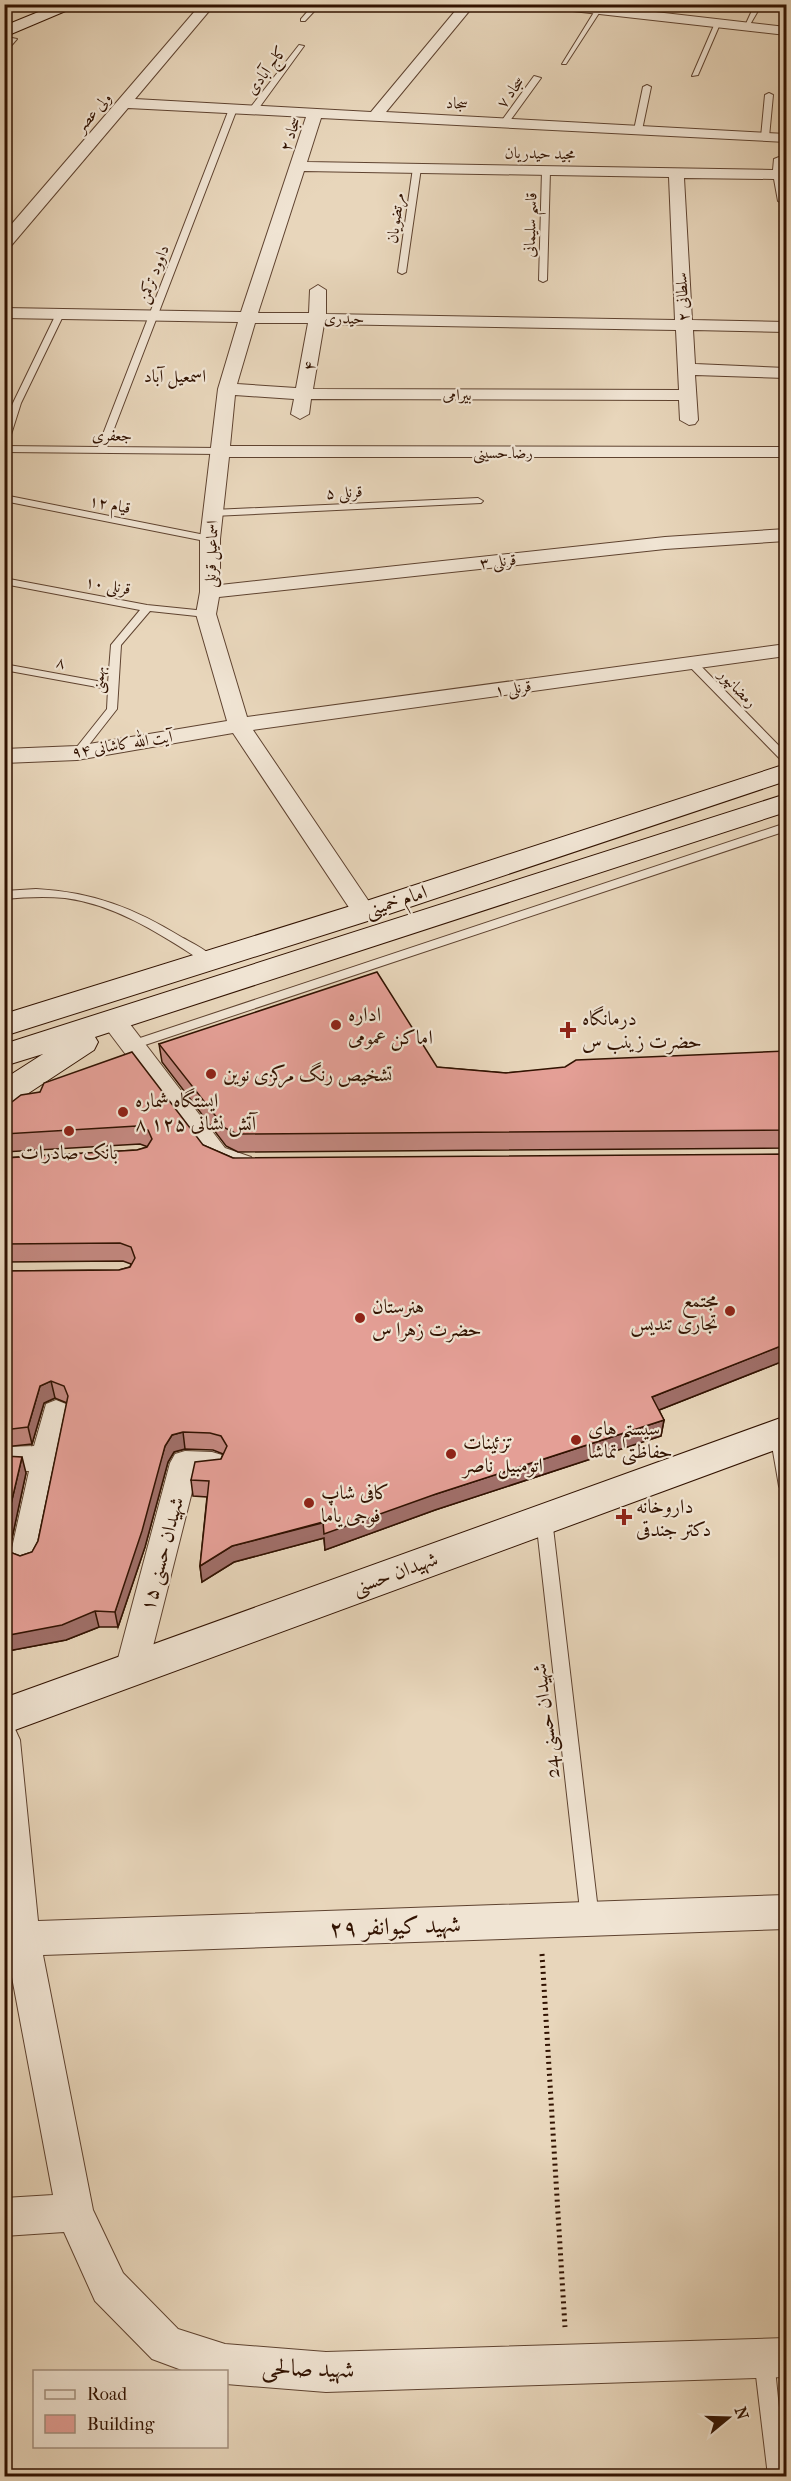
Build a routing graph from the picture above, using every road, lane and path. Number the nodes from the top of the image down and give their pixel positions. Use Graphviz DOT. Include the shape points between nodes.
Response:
graph roads {
  1 [pos="74,4"];
  2 [pos="209,4"];
  3 [pos="318,4"];
  4 [pos="469,4"];
  5 [pos="759,4"];
  6 [pos="552,5"];
  7 [pos="626,9"];
  8 [pos="598,10"];
  9 [pos="303,20"];
  10 [pos="717,24"];
  11 [pos="746,27"];
  12 [pos="786,31"];
  13 [pos="9,36"];
  14 [pos="301,46"];
  15 [pos="4,52"];
  16 [pos="564,63"];
  17 [pos="694,75"];
  18 [pos="537,78"];
  19 [pos="647,87"];
  20 [pos="769,95"];
  21 [pos="125,103"];
  22 [pos="233,109"];
  23 [pos="253,110"];
  24 [pos="315,113"];
  25 [pos="375,116"];
  26 [pos="504,123"];
  27 [pos="638,130"];
  28 [pos="765,137"];
  29 [pos="786,138"];
  30 [pos="298,166"];
  31 [pos="417,168"];
  32 [pos="546,171"];
  33 [pos="676,173"];
  34 [pos="786,201"];
  35 [pos="4,244"];
  36 [pos="402,272"];
  37 [pos="543,280"];
  38 [pos="318,290"];
  39 [pos="4,313"];
  40 [pos="60,314"];
  41 [pos="153,315"];
  42 [pos="248,317"];
  43 [pos="317,318"];
  44 [pos="684,323"];
  45 [pos="786,327"];
  46 [pos="686,369"];
  47 [pos="786,373"];
  48 [pos="227,389"];
  49 [pos="304,394"];
  50 [pos="688,395"];
  51 [pos="4,403"];
  52 [pos="17,404"];
  53 [pos="300,414"];
  54 [pos="689,420"];
  55 [pos="4,441"];
  56 [pos="4,448"];
  57 [pos="101,450"];
  58 [pos="219,451"];
  59 [pos="786,452"];
  60 [pos="4,498"];
  61 [pos="478,501"];
  62 [pos="213,513"];
  63 [pos="786,535"];
  64 [pos="210,539"];
  65 [pos="4,581"];
  66 [pos="210,592"];
  67 [pos="147,608"];
  68 [pos="206,614"];
  69 [pos="786,650"];
  70 [pos="692,663"];
  71 [pos="4,667"];
  72 [pos="112,687"];
  73 [pos="239,725"];
  74 [pos="76,753"];
  75 [pos="4,756"];
  76 [pos="786,759"];
  77 [pos="786,772"];
  78 [pos="786,803"];
  79 [pos="786,827"];
  80 [pos="4,895"];
  81 [pos="364,912"];
  82 [pos="211,961"];
  83 [pos="4,1002"];
  84 [pos="63,1007"];
  85 [pos="114,1021"];
  86 [pos="4,1025"];
  87 [pos="132,1045"];
  88 [pos="4,1055"];
  89 [pos="4,1094"];
  90 [pos="271,1164"];
  91 [pos="57,1412"];
  92 [pos="782,1432"];
  93 [pos="46,1458"];
  94 [pos="4,1459"];
  95 [pos="212,1464"];
  96 [pos="786,1486"];
  97 [pos="544,1519"];
  98 [pos="25,1557"];
  99 [pos="131,1670"];
  100 [pos="4,1716"];
  101 [pos="4,1740"];
  102 [pos="786,1912"];
  103 [pos="590,1919"];
  104 [pos="539,1921"];
  105 [pos="13,1939"];
  106 [pos="75,2213"];
  107 [pos="4,2217"];
  108 [pos="775,2358"];
  109 [pos="568,2364"];
  110 [pos="778,2476"];
  1 -- 13 [label="main road"];
  2 -- 21 [label="street, ولی عصر"];
  3 -- 9 [label="lane"];
  4 -- 25 [label="street"];
  5 -- 11 [label="lane"];
  6 -- 8 [label="street"];
  7 -- 8 [label="street"];
  7 -- 10 [label="street"];
  8 -- 16 [label="lane"];
  10 -- 11 [label="street"];
  10 -- 17 [label="lane"];
  11 -- 12 [label="street"];
  13 -- 15 [label="lane"];
  14 -- 23 [label="lane, کاج آبادی"];
  18 -- 26 [label="lane, سجاد ۷"];
  19 -- 27 [label="lane"];
  20 -- 28 [label="lane"];
  21 -- 22 [label="street, سجاد"];
  21 -- 35 [label="street, ولی عصر"];
  22 -- 23 [label="street, سجاد"];
  22 -- 41 [label="lane, داوود ترکمن"];
  23 -- 24 [label="street, سجاد"];
  24 -- 25 [label="street, سجاد"];
  24 -- 30 [label="street, سجاد ۲"];
  25 -- 26 [label="street, سجاد"];
  26 -- 27 [label="street, سجاد"];
  27 -- 28 [label="street, سجاد"];
  28 -- 29 [label="street, سجاد"];
  30 -- 31 [label="street, مجید حیدریان"];
  30 -- 42 [label="street, اسماعیل قرنلی"];
  31 -- 32 [label="street, مجید حیدریان"];
  31 -- 36 [label="lane, مرتضویان"];
  32 -- 33 [label="street, مجید حیدریان"];
  32 -- 37 [label="lane, قاسم سلیمانی"];
  33 -- 34 [label="street, مجید حیدریان" via="780,169"];
  33 -- 44 [label="street, ۲ سلطانی"];
  38 -- 43 [label="street, ۴"];
  39 -- 40 [label="street, حیدری"];
  40 -- 41 [label="street, حیدری"];
  40 -- 52 [label="lane"];
  41 -- 42 [label="street, حیدری"];
  41 -- 57 [label="lane, داوود ترکمن"];
  42 -- 43 [label="street, حیدری"];
  42 -- 48 [label="street, اسماعیل قرنلی"];
  43 -- 44 [label="street, حیدری"];
  43 -- 49 [label="street, ۴"];
  44 -- 45 [label="street, حیدری"];
  44 -- 46 [label="street, ۲ سلطانی"];
  46 -- 47 [label="street"];
  46 -- 50 [label="street, ۲ سلطانی"];
  48 -- 49 [label="street, بیرامی"];
  48 -- 58 [label="street, اسماعیل قرنلی"];
  49 -- 50 [label="street, بیرامی"];
  49 -- 53 [label="street, ۴"];
  50 -- 54 [label="street, ۲ سلطانی"];
  51 -- 52 [label="lane"];
  52 -- 55 [label="lane"];
  56 -- 57 [label="lane, جعفری"];
  57 -- 58 [label="lane, جعفری"];
  58 -- 59 [label="street, رضا حسینی"];
  58 -- 62 [label="street, اسماعیل قرنلی"];
  60 -- 64 [label="lane, ۱۲ قیام"];
  61 -- 62 [label="lane, قرنلی ۵"];
  62 -- 64 [label="street, اسماعیل قرنلی"];
  63 -- 66 [label="street, قرنلی ۳" via="665,543"];
  64 -- 66 [label="street, اسماعیل قرنلی"];
  65 -- 67 [label="lane, قرنلی ۱۰"];
  66 -- 68 [label="street, اسماعیل قرنلی"];
  67 -- 68 [label="lane, قرنلی ۱۰"];
  67 -- 72 [label="lane, بهمنی" via="116,645"];
  68 -- 73 [label="street, اسماعیل قرنلی"];
  69 -- 70 [label="street, قرنلی ۱"];
  70 -- 73 [label="street, قرنلی ۱"];
  70 -- 76 [label="lane, رمضانپور"];
  71 -- 72 [label="lane, ۸"];
  72 -- 74 [label="lane, بهمنی" via="112,709"];
  73 -- 74 [label="street, آیت الله کاشانی ۹۴"];
  73 -- 81 [label="street, اسماعیل قرنلی"];
  74 -- 75 [label="street, آیت الله کاشانی ۹۴"];
  77 -- 81 [label="main road, امام خمینی"];
  78 -- 85 [label="main road, امام خمینی"];
  79 -- 87 [label="lane"];
  80 -- 82 [label="lane" via="25,892 86,896 141,916"];
  81 -- 82 [label="main road, امام خمینی"];
  82 -- 84 [label="main road, امام خمینی"];
  83 -- 84 [label="main road"];
  84 -- 86 [label="main road, امام خمینی"];
  85 -- 87 [label="street"];
  85 -- 88 [label="main road, امام خمینی"];
  85 -- 89 [label="main road"];
  87 -- 90 [label="street" via="216,1155 235,1164"];
  91 -- 93 [label="street"];
  92 -- 96 [label="lane"];
  92 -- 97 [label="main road, شهیدان حسنی"];
  93 -- 94 [label="street"];
  93 -- 98 [label="street"];
  95 -- 99 [label="street, شهیدان حسنی ۱۵" via="185,1463"];
  97 -- 99 [label="main road, شهیدان حسنی"];
  97 -- 103 [label="lane, شهیدان حسنی 24"];
  99 -- 100 [label="main road, شهیدان حسنی"];
  101 -- 105 [label="street, شهید صالحی"];
  102 -- 103 [label="street, شهید کیوانفر ۲۹"];
  103 -- 104 [label="street, شهید کیوانفر ۲۹"];
  104 -- 105 [label="street, شهید کیوانفر ۲۹"];
  104 -- 109 [label="path"];
  105 -- 106 [label="street, شهید صالحی"];
  106 -- 107 [label="street"];
  106 -- 109 [label="street, شهید صالحی" via="109,2287 166,2345 225,2364 326,2372"];
  108 -- 109 [label="street, شهید صالحی"];
  108 -- 110 [label="lane"];
}
